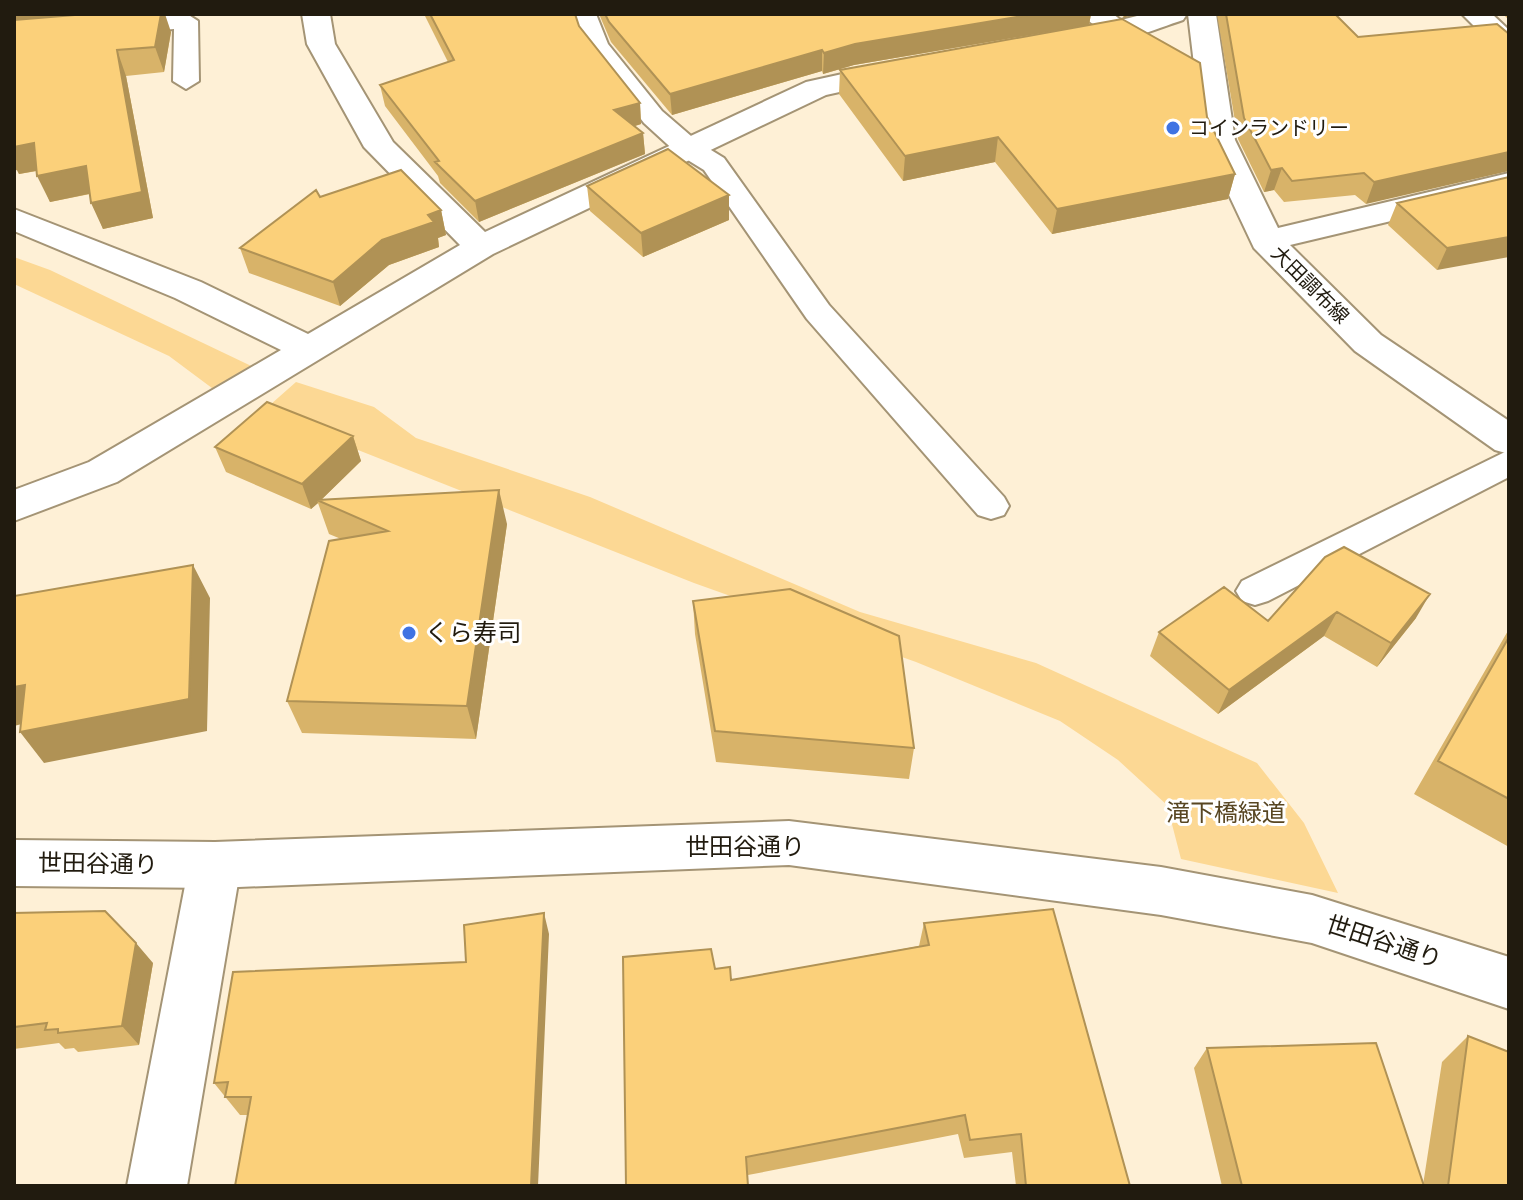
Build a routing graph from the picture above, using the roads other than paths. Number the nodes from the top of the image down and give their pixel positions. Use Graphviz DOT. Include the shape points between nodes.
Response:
graph roads {
  1 [pos="316,14"];
  2 [pos="584,14"];
  3 [pos="1173,14"];
  4 [pos="1202,14"];
  5 [pos="1476,14"];
  6 [pos="1107,22"];
  7 [pos="14,36"];
  8 [pos="1508,43"];
  9 [pos="1050,44"];
  10 [pos="1153,48"];
  11 [pos="932,65"];
  12 [pos="1184,70"];
  13 [pos="186,81"];
  14 [pos="1212,84"];
  15 [pos="688,148"];
  16 [pos="1509,183"];
  17 [pos="14,219"];
  18 [pos="1266,241"];
  19 [pos="481,247"];
  20 [pos="309,349"];
  21 [pos="1509,440"];
  22 [pos="1509,462"];
  23 [pos="14,506"];
  24 [pos="991,506"];
  25 [pos="1255,591"];
  26 [pos="14,863"];
  27 [pos="215,865"];
  28 [pos="1509,983"];
  29 [pos="157,1186"];
  1 -- 19 [label="street" via="321,44 380,147"];
  2 -- 15 [label="lane" via="596,45 653,117"];
  3 -- 6 [label="street"];
  4 -- 14 [label="street, 大田調布線"];
  5 -- 8 [label="street"];
  6 -- 9 [label="street"];
  6 -- 10 [label="lane"];
  7 -- 13 [label="lane" via="186,21"];
  11 -- 15 [label="street" via="817,88"];
  12 -- 14 [label="lane"];
  14 -- 18 [label="street, 大田調布線" via="1219,140"];
  15 -- 19 [label="street"];
  15 -- 24 [label="lane" via="714,164 818,312"];
  16 -- 18 [label="street"];
  17 -- 20 [label="street" via="188,290"];
  18 -- 21 [label="street, 大田調布線" via="1368,343"];
  19 -- 20 [label="street"];
  20 -- 23 [label="street" via="103,472"];
  22 -- 25 [label="lane"];
  26 -- 27 [label="street, 世田谷通り"];
  27 -- 28 [label="street, 世田谷通り" via="789,843 1161,891 1312,919"];
  27 -- 29 [label="street"];
}
